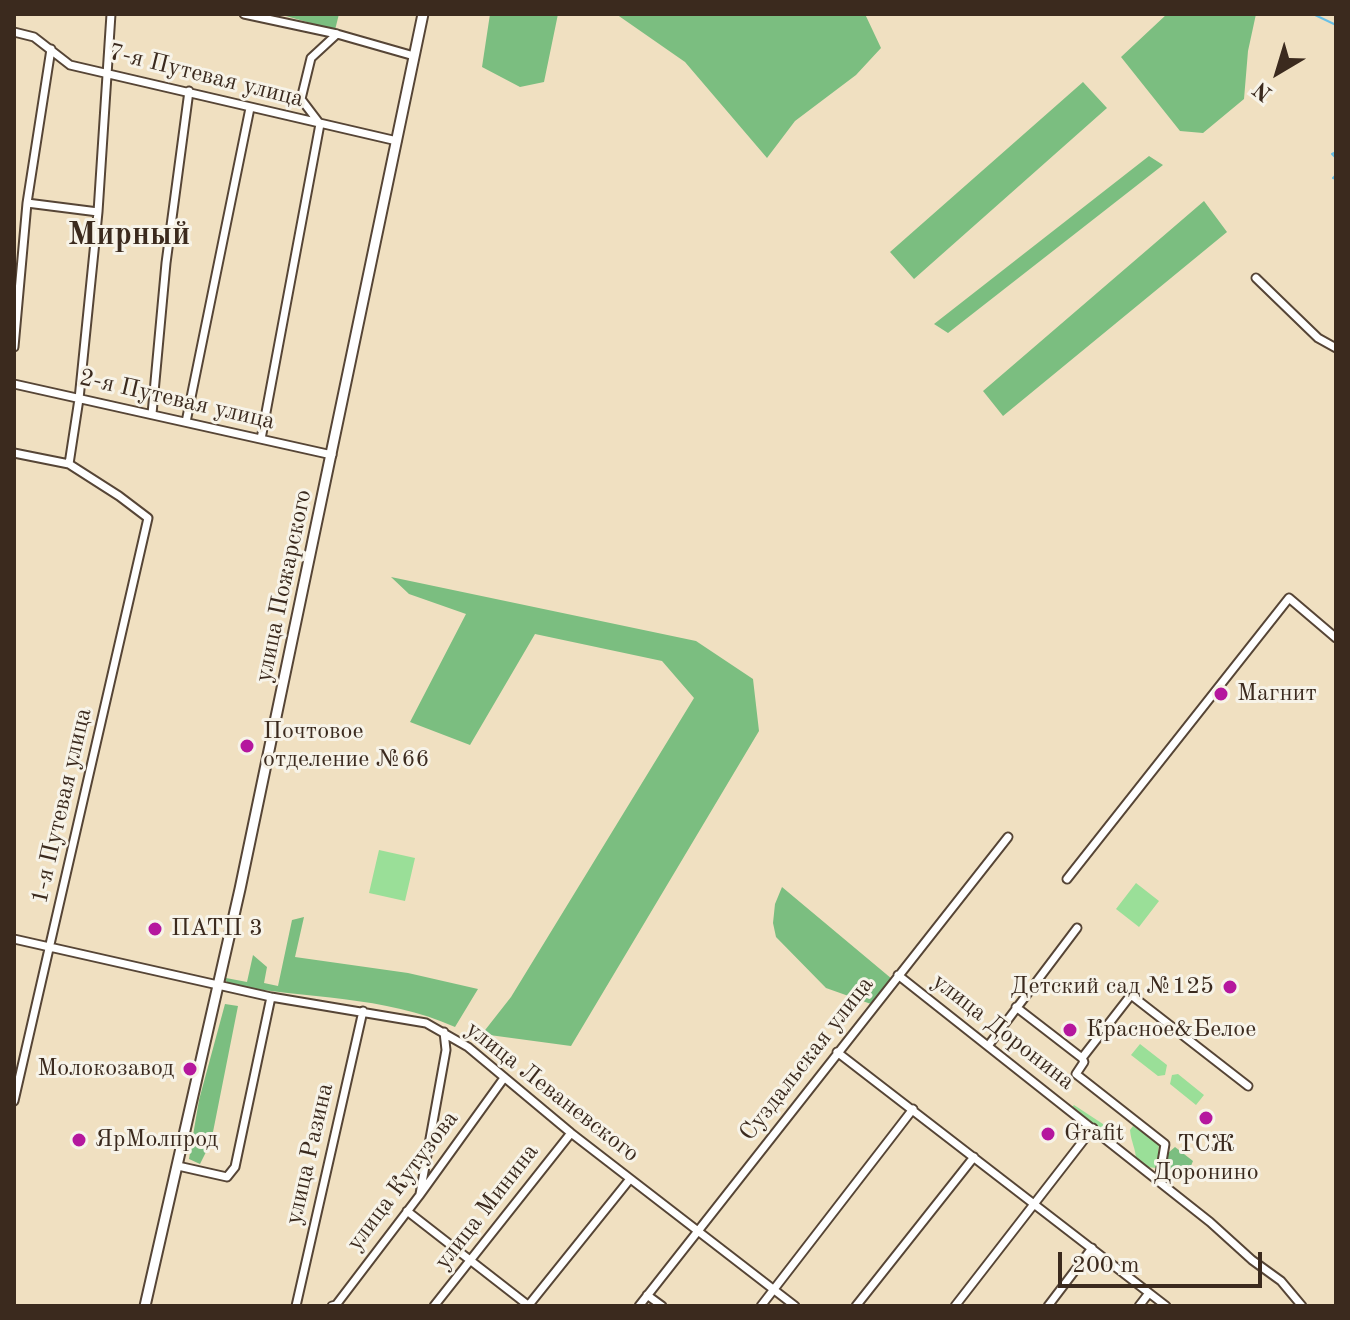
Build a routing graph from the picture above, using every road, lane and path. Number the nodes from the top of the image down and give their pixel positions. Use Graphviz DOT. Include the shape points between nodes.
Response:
graph roads {
  1 [pos="111,14"];
  2 [pos="244,14"];
  3 [pos="423,14"];
  4 [pos="14,32"];
  5 [pos="337,34"];
  6 [pos="51,49"];
  7 [pos="414,56"];
  8 [pos="106,72"];
  9 [pos="189,91"];
  10 [pos="250,108"];
  11 [pos="320,124"];
  12 [pos="397,141"];
  13 [pos="27,203"];
  14 [pos="98,212"];
  15 [pos="1256,278"];
  16 [pos="14,347"];
  17 [pos="1336,348"];
  18 [pos="14,384"];
  19 [pos="79,399"];
  20 [pos="152,414"];
  21 [pos="186,422"];
  22 [pos="261,439"];
  23 [pos="14,453"];
  24 [pos="332,455"];
  25 [pos="69,464"];
  26 [pos="1336,638"];
  27 [pos="1008,837"];
  28 [pos="1067,879"];
  29 [pos="1077,928"];
  30 [pos="14,939"];
  31 [pos="50,947"];
  32 [pos="898,975"];
  33 [pos="217,986"];
  34 [pos="271,997"];
  35 [pos="1016,1007"];
  36 [pos="363,1011"];
  37 [pos="444,1032"];
  38 [pos="988,1046"];
  39 [pos="837,1052"];
  40 [pos="1082,1058"];
  41 [pos="504,1078"];
  42 [pos="1248,1086"];
  43 [pos="14,1101"];
  44 [pos="913,1109"];
  45 [pos="1093,1128"];
  46 [pos="571,1133"];
  47 [pos="974,1157"];
  48 [pos="178,1166"];
  49 [pos="630,1179"];
  50 [pos="1159,1180"];
  51 [pos="419,1196"];
  52 [pos="1034,1204"];
  53 [pos="407,1211"];
  54 [pos="699,1231"];
  55 [pos="1092,1248"];
  56 [pos="470,1260"];
  57 [pos="773,1289"];
  58 [pos="1149,1293"];
  59 [pos="647,1295"];
  60 [pos="145,1306"];
  61 [pos="296,1306"];
  62 [pos="332,1306"];
  63 [pos="434,1306"];
  64 [pos="529,1306"];
  65 [pos="639,1306"];
  66 [pos="662,1306"];
  67 [pos="761,1306"];
  68 [pos="795,1306"];
  69 [pos="856,1306"];
  70 [pos="955,1306"];
  71 [pos="1048,1306"];
  72 [pos="1139,1306"];
  73 [pos="1166,1306"];
  74 [pos="1302,1306"];
  1 -- 8 [label="street"];
  2 -- 5 [label="street"];
  3 -- 7 [label="street, улица Пожарского"];
  4 -- 6 [label="street, 7-я Путевая улица"];
  5 -- 7 [label="street"];
  5 -- 11 [label="street" via="311,58 301,99"];
  6 -- 8 [label="street, 7-я Путевая улица" via="70,65"];
  6 -- 13 [label="street"];
  7 -- 12 [label="street, улица Пожарского"];
  8 -- 9 [label="street, 7-я Путевая улица"];
  8 -- 14 [label="street"];
  9 -- 10 [label="street, 7-я Путевая улица"];
  9 -- 20 [label="street"];
  10 -- 11 [label="street, 7-я Путевая улица"];
  10 -- 21 [label="street"];
  11 -- 12 [label="street, 7-я Путевая улица"];
  11 -- 22 [label="street"];
  12 -- 24 [label="street, улица Пожарского"];
  13 -- 14 [label="street"];
  13 -- 16 [label="street"];
  14 -- 19 [label="street"];
  15 -- 17 [label="street" via="1318,338"];
  18 -- 19 [label="street, 2-я Путевая улица"];
  19 -- 20 [label="street, 2-я Путевая улица"];
  19 -- 25 [label="street"];
  20 -- 21 [label="street, 2-я Путевая улица"];
  21 -- 22 [label="street, 2-я Путевая улица"];
  22 -- 24 [label="street, 2-я Путевая улица"];
  23 -- 25 [label="street"];
  24 -- 33 [label="street, улица Пожарского"];
  25 -- 31 [label="street, 1-я Путевая улица" via="148,518"];
  26 -- 28 [label="street" via="1289,598"];
  27 -- 32 [label="street, Суздальская улица"];
  29 -- 35 [label="street"];
  30 -- 31 [label="street, улица Леваневского"];
  31 -- 33 [label="street, улица Леваневского"];
  31 -- 43 [label="street, 1-я Путевая улица"];
  32 -- 38 [label="street, улица Доронина"];
  32 -- 39 [label="street, Суздальская улица"];
  33 -- 34 [label="street, улица Леваневского"];
  33 -- 48 [label="street, улица Пожарского"];
  34 -- 36 [label="street, улица Леваневского"];
  34 -- 48 [label="street" via="235,1167 227,1177"];
  35 -- 38 [label="street"];
  35 -- 40 [label="street"];
  36 -- 37 [label="street, улица Леваневского" via="426,1023"];
  36 -- 61 [label="street, улица Разина"];
  37 -- 41 [label="street, улица Леваневского"];
  37 -- 51 [label="street" via="446,1050"];
  38 -- 45 [label="street, улица Доронина"];
  39 -- 44 [label="street"];
  39 -- 54 [label="street, Суздальская улица"];
  40 -- 42 [label="street" via="1131,995"];
  40 -- 50 [label="street" via="1076,1074 1165,1144"];
  41 -- 46 [label="street, улица Леваневского"];
  41 -- 51 [label="street, улица Кутузова"];
  44 -- 47 [label="street"];
  44 -- 57 [label="street"];
  45 -- 50 [label="street, улица Доронина"];
  45 -- 52 [label="street"];
  46 -- 49 [label="street, улица Леваневского"];
  46 -- 56 [label="street, улица Минина"];
  47 -- 52 [label="street"];
  47 -- 69 [label="street"];
  48 -- 60 [label="street, улица Пожарского"];
  49 -- 54 [label="street, улица Леваневского"];
  49 -- 64 [label="street"];
  50 -- 74 [label="street, улица Доронина" via="1281,1281"];
  51 -- 53 [label="street, улица Кутузова"];
  52 -- 55 [label="street"];
  52 -- 70 [label="street"];
  53 -- 56 [label="street"];
  53 -- 62 [label="street, улица Кутузова"];
  54 -- 57 [label="street, улица Леваневского"];
  54 -- 59 [label="street, Суздальская улица"];
  55 -- 58 [label="street"];
  55 -- 71 [label="street"];
  56 -- 63 [label="street, улица Минина"];
  56 -- 64 [label="street"];
  57 -- 67 [label="street"];
  57 -- 68 [label="street, улица Леваневского"];
  58 -- 72 [label="street"];
  58 -- 73 [label="street"];
  59 -- 65 [label="street, Суздальская улица"];
  59 -- 66 [label="street"];
}
